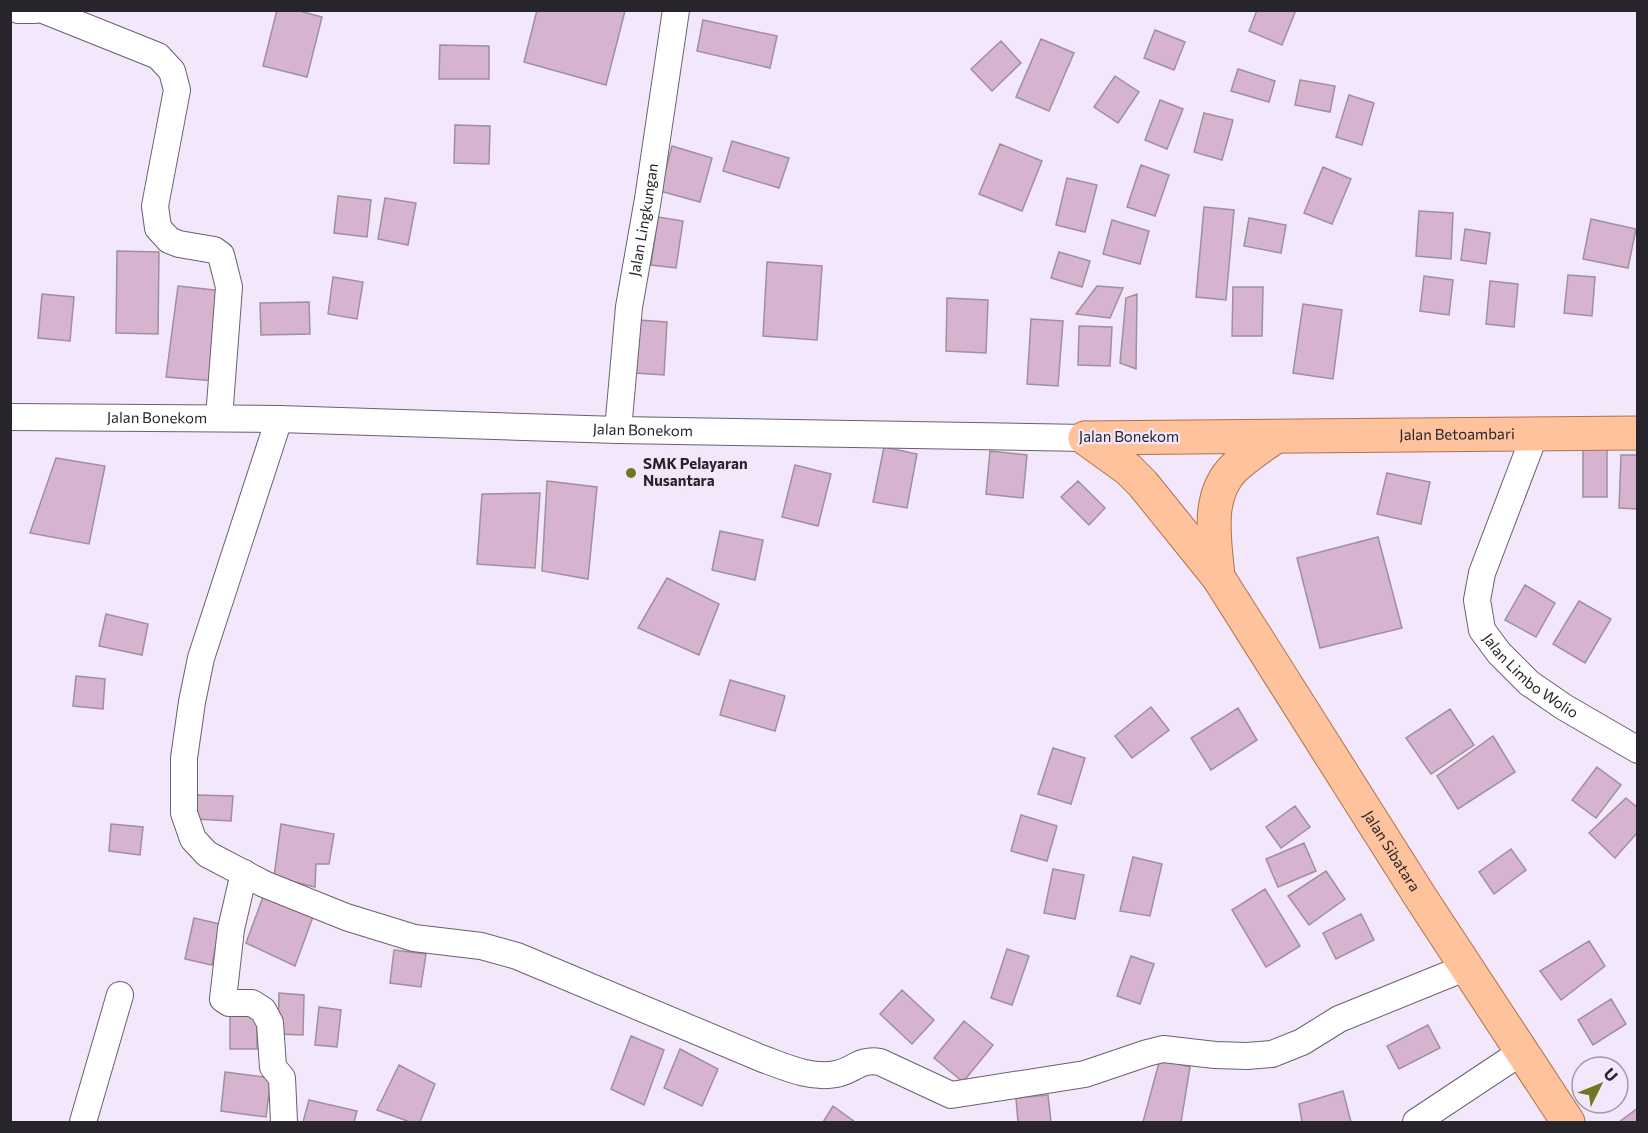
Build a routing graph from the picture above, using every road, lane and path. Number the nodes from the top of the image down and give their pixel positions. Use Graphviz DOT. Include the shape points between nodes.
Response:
graph roads {
  1 [pos="18,10"];
  2 [pos="35,10"];
  3 [pos="43,10"];
  4 [pos="676,10"];
  5 [pos="10,417"];
  6 [pos="219,418"];
  7 [pos="279,418"];
  8 [pos="618,430"];
  9 [pos="1638,433"];
  10 [pos="1535,434"];
  11 [pos="1275,437"];
  12 [pos="1085,438"];
  13 [pos="1218,577"];
  14 [pos="1638,750"];
  15 [pos="244,873"];
  16 [pos="1467,967"];
  17 [pos="120,995"];
  18 [pos="1523,1052"];
  19 [pos="83,1122"];
  20 [pos="284,1122"];
  21 [pos="1416,1122"];
  22 [pos="1568,1122"];
  1 -- 2 [label="street"];
  3 -- 6 [label="street" via="158,56 172,71 177,90 155,206 158,228 169,240 221,255 229,287"];
  4 -- 8 [label="street, Jalan Lingkungan" via="629,307"];
  5 -- 6 [label="street, Jalan Bonekom"];
  6 -- 7 [label="street, Jalan Bonekom"];
  7 -- 8 [label="street, Jalan Bonekom"];
  7 -- 15 [label="street" via="201,658 184,758 184,813 193,839 207,854"];
  8 -- 12 [label="street, Jalan Bonekom"];
  9 -- 10 [label="main road, Jalan Betoambari"];
  10 -- 11 [label="main road, Jalan Betoambari"];
  10 -- 14 [label="street, Jalan Limbo Wolio" via="1482,573 1477,600 1482,630 1529,683"];
  11 -- 12 [label="main road, Jalan Bonekom"];
  11 -- 13 [label="main road, Jalan Sibatara" via="1232,469 1218,491 1214,518"];
  12 -- 13 [label="main road, Jalan Sibatara" via="1143,484"];
  13 -- 16 [label="main road, Jalan Sibatara"];
  15 -- 16 [label="street" via="346,917 414,938 481,946 517,956 804,1073 836,1074 870,1060 951,1095 1085,1074 1163,1049 1215,1055 1272,1054 1302,1042 1339,1019"];
  15 -- 20 [label="street" via="231,929 223,999 229,1004 252,1003 270,1023 273,1067 282,1078"];
  16 -- 18 [label="main road, Jalan Sibatara"];
  17 -- 19 [label="street"];
  18 -- 21 [label="street"];
  18 -- 22 [label="main road, Jalan Sibatara"];
}
